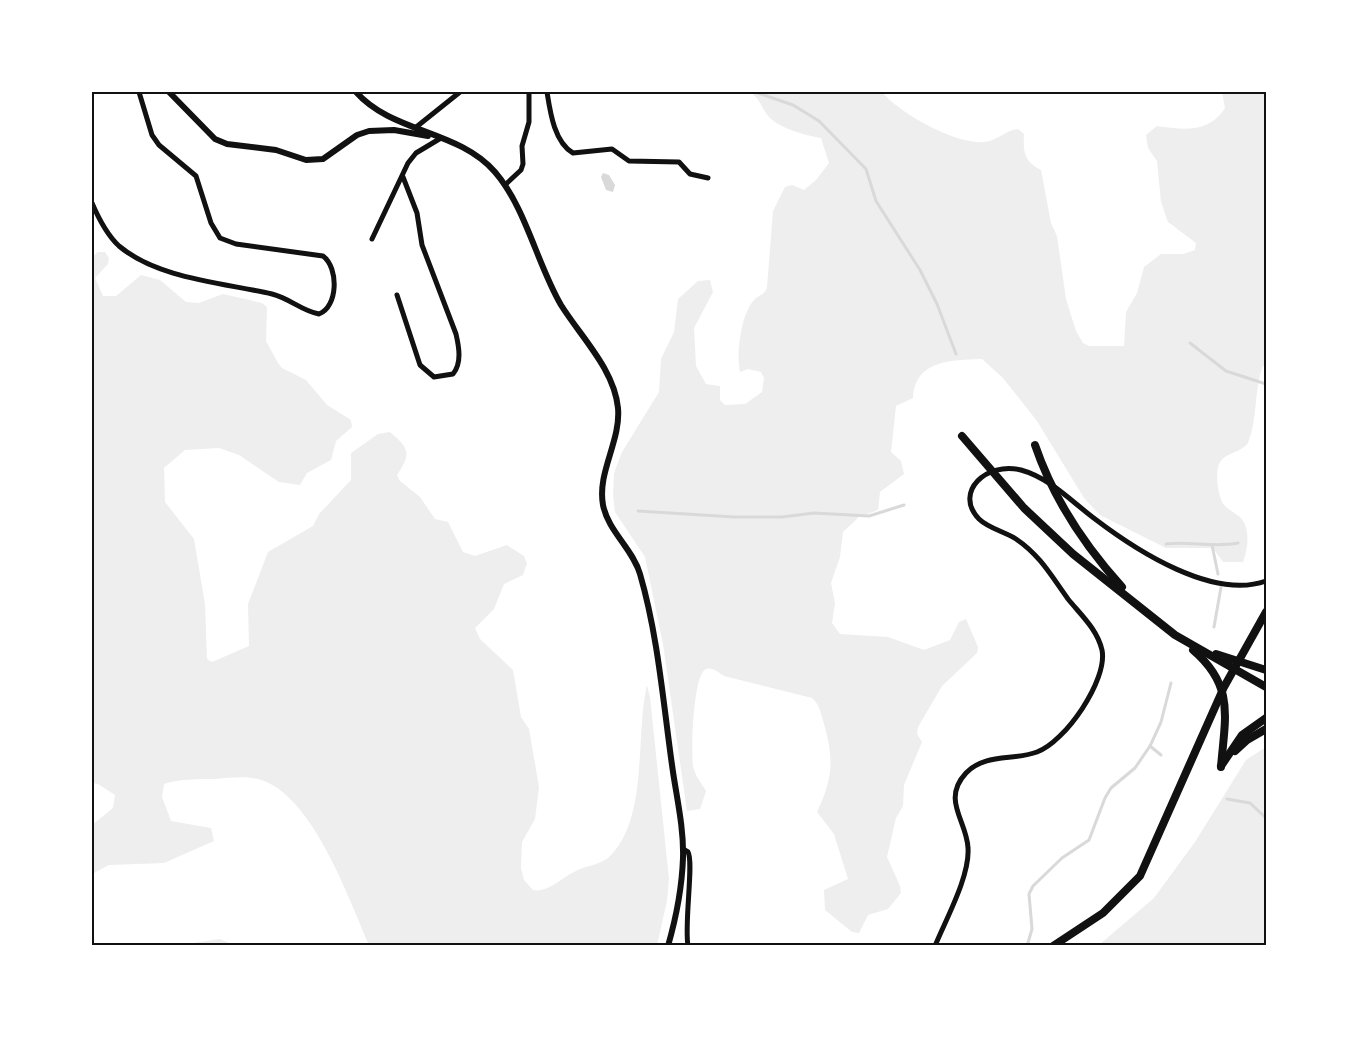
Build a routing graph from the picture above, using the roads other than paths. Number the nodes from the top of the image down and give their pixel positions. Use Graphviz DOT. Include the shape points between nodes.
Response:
graph roads {
  1 [pos="139,92"];
  2 [pos="169,92"];
  3 [pos="356,92"];
  4 [pos="459,92"];
  5 [pos="529,92"];
  6 [pos="547,92"];
  7 [pos="416,128"];
  8 [pos="441,138"];
  9 [pos="403,177"];
  10 [pos="708,178"];
  11 [pos="505,185"];
  12 [pos="92,203"];
  13 [pos="372,239"];
  14 [pos="397,295"];
  15 [pos="962,436"];
  16 [pos="1035,446"];
  17 [pos="1266,581"];
  18 [pos="1138,605"];
  19 [pos="1266,612"];
  20 [pos="1175,635"];
  21 [pos="1266,670"];
  22 [pos="1266,687"];
  23 [pos="1266,718"];
  24 [pos="1266,729"];
  25 [pos="1221,767"];
  26 [pos="683,849"];
  27 [pos="668,945"];
  28 [pos="688,945"];
  29 [pos="935,945"];
  30 [pos="1053,945"];
  1 -- 12 [label="street" via="152,135 196,176 220,238 236,244 323,256 333,272 332,297 327,309 319,314 276,295 212,284 144,260 120,246"];
  2 -- 8 [label="street" via="215,139 306,160 323,159 369,131 394,130"];
  3 -- 7 [label="street" via="373,107"];
  4 -- 7 [label="street"];
  5 -- 11 [label="street" via="523,164"];
  6 -- 10 [label="street" via="555,127 573,153 612,149 629,161 679,162 690,174"];
  7 -- 8 [label="street"];
  8 -- 9 [label="street" via="416,153"];
  8 -- 11 [label="street" via="478,157"];
  9 -- 13 [label="street"];
  9 -- 14 [label="street" via="417,213 422,245 460,348 453,374 434,377 420,365"];
  11 -- 26 [label="street" via="561,304 591,347 616,400 616,431 603,505 610,524 633,558 642,583 657,658"];
  15 -- 18 [label="highway" via="1030,514"];
  16 -- 18 [label="highway" via="1080,534"];
  17 -- 29 [label="street" via="1248,586 1223,584 1184,573 1114,533 1062,491 1023,471 995,468 981,475 972,491 972,507 979,519 1015,539 1046,565 1093,628 1102,650 1102,669 1085,703 1049,745 1020,756 987,760 964,775 955,806 967,838 967,860"];
  18 -- 20 [label="highway"];
  19 -- 30 [label="main road" via="1224,687 1140,876 1103,914"];
  20 -- 21 [label="highway" via="1215,654"];
  20 -- 22 [label="highway"];
  20 -- 25 [label="highway" via="1206,661 1225,700"];
  23 -- 25 [label="highway" via="1242,735"];
  24 -- 25 [label="highway" via="1247,740"];
  26 -- 27 [label="street"];
  26 -- 28 [label="street" via="691,861 686,914"];
}
